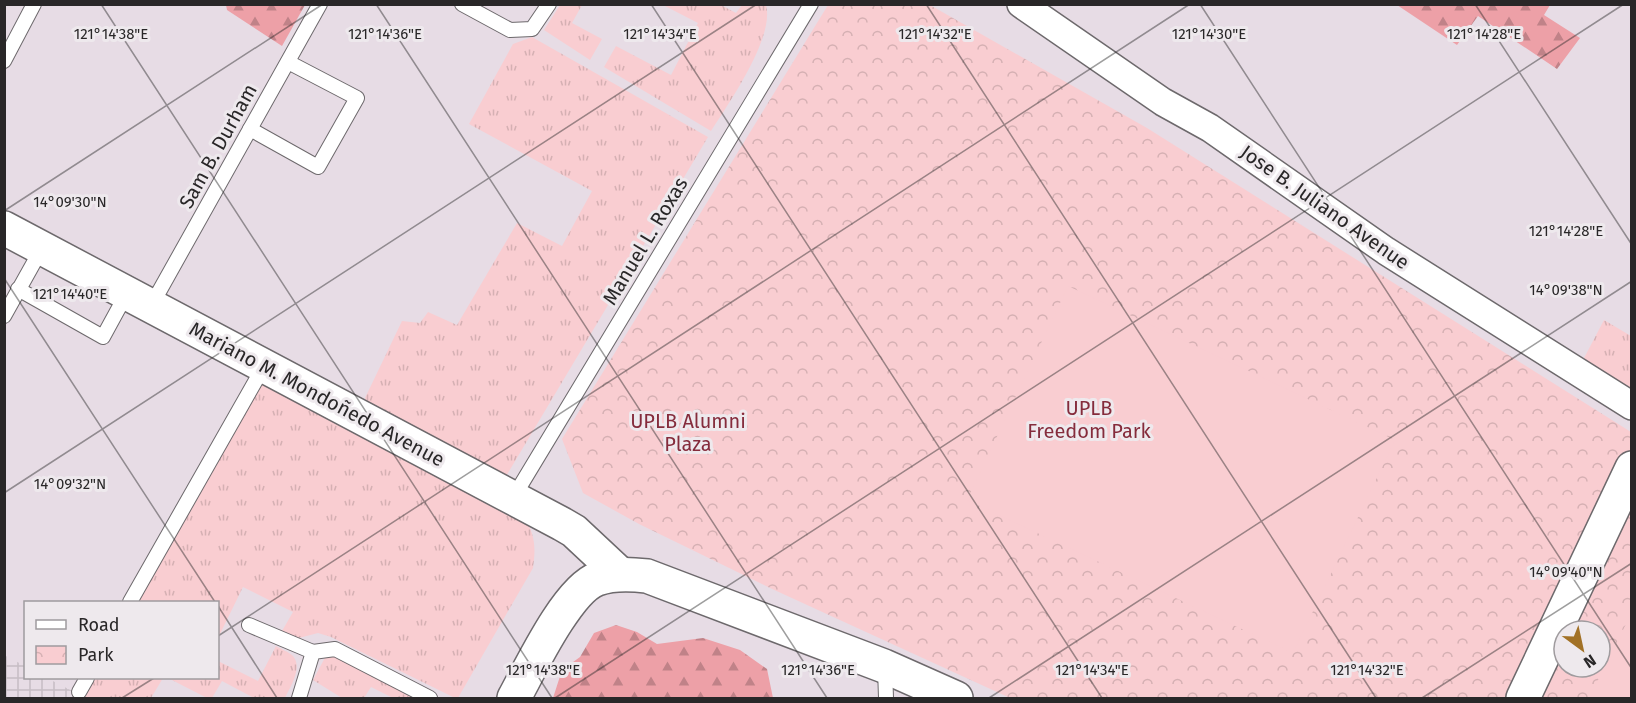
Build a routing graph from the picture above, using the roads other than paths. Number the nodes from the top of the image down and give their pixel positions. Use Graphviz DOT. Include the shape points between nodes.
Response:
graph roads {
  1 [pos="34,4"];
  2 [pos="320,4"];
  3 [pos="462,4"];
  4 [pos="549,4"];
  5 [pos="811,4"];
  6 [pos="1021,4"];
  7 [pos="4,61"];
  8 [pos="288,62"];
  9 [pos="250,129"];
  10 [pos="4,228"];
  11 [pos="42,248"];
  12 [pos="18,289"];
  13 [pos="139,299"];
  14 [pos="4,316"];
  15 [pos="264,366"];
  16 [pos="1632,406"];
  17 [pos="1632,468"];
  18 [pos="513,498"];
  19 [pos="608,576"];
  20 [pos="131,601"];
  21 [pos="249,625"];
  22 [pos="313,652"];
  23 [pos="885,666"];
  24 [pos="86,679"];
  25 [pos="79,692"];
  26 [pos="298,699"];
  27 [pos="430,699"];
  28 [pos="513,699"];
  29 [pos="886,699"];
  30 [pos="956,699"];
  31 [pos="1524,699"];
  1 -- 7 [label="lane"];
  2 -- 8 [label="lane, Sam B. Durham"];
  3 -- 4 [label="lane" via="510,30 532,29"];
  5 -- 18 [label="lane, Manuel L. Roxas"];
  6 -- 16 [label="street, Jose B. Juliano Avenue" via="1163,102 1219,134 1386,251"];
  8 -- 9 [label="lane, Sam B. Durham"];
  8 -- 9 [label="lane" via="357,98 318,166"];
  9 -- 13 [label="lane, Sam B. Durham"];
  10 -- 11 [label="street, Mariano M. Mondoñedo Avenue"];
  11 -- 12 [label="lane"];
  11 -- 13 [label="street, Mariano M. Mondoñedo Avenue"];
  12 -- 13 [label="lane, Sam B. Durham" via="103,337"];
  12 -- 14 [label="lane"];
  13 -- 15 [label="street, Mariano M. Mondoñedo Avenue"];
  15 -- 18 [label="street, Mariano M. Mondoñedo Avenue"];
  15 -- 20 [label="lane"];
  17 -- 31 [label="street"];
  18 -- 19 [label="street, Mariano M. Mondoñedo Avenue" via="574,531"];
  19 -- 23 [label="street" via="647,576"];
  19 -- 28 [label="street" via="583,586 568,603"];
  21 -- 22 [label="lane"];
  22 -- 26 [label="lane"];
  22 -- 27 [label="lane" via="335,649"];
  23 -- 29 [label="lane"];
  23 -- 30 [label="street"];
  24 -- 25 [label="lane"];
}
